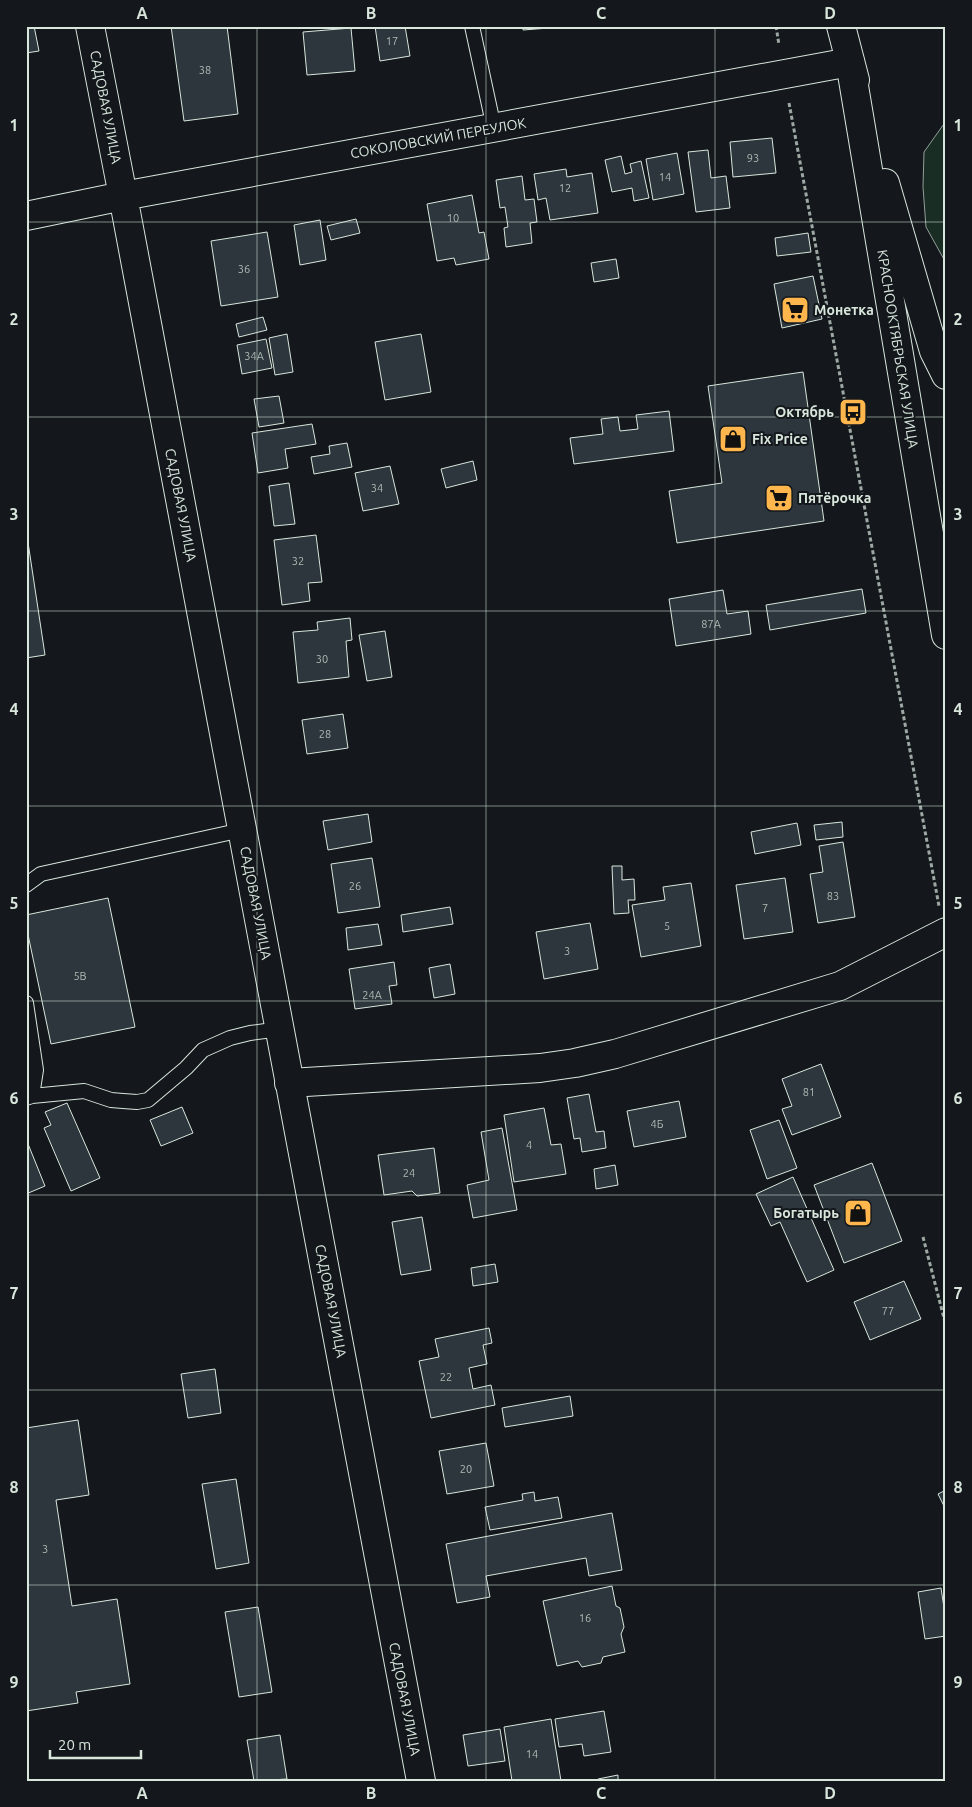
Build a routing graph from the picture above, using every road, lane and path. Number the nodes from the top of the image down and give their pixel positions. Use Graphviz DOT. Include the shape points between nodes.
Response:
graph roads {
  1 [pos="90,26"];
  2 [pos="472,26"];
  3 [pos="776,26"];
  4 [pos="841,26"];
  5 [pos="850,62"];
  6 [pos="784,74"];
  7 [pos="494,128"];
  8 [pos="123,196"];
  9 [pos="26,216"];
  10 [pos="946,375"];
  11 [pos="946,635"];
  12 [pos="242,830"];
  13 [pos="26,885"];
  14 [pos="945,932"];
  15 [pos="26,1003"];
  16 [pos="280,1030"];
  17 [pos="290,1083"];
  18 [pos="29,1097"];
  19 [pos="923,1237"];
  20 [pos="946,1326"];
  21 [pos="421,1781"];
  1 -- 8 [label="street, САДОВАЯ УЛИЦА"];
  2 -- 7 [label="lane"];
  3 -- 6 [label="path"];
  4 -- 5 [label="street, КРАСНООКТЯБРЬСКАЯ УЛИЦА"];
  5 -- 6 [label="street, СОКОЛОВСКИЙ ПЕРЕУЛОК"];
  5 -- 10 [label="street, КРАСНООКТЯБРЬСКАЯ УЛИЦА" via="934,351"];
  5 -- 11 [label="street, КРАСНООКТЯБРЬСКАЯ УЛИЦА"];
  6 -- 7 [label="street, СОКОЛОВСКИЙ ПЕРЕУЛОК"];
  6 -- 14 [label="path"];
  7 -- 8 [label="street, СОКОЛОВСКИЙ ПЕРЕУЛОК"];
  8 -- 9 [label="street, СОКОЛОВСКИЙ ПЕРЕУЛОК"];
  8 -- 12 [label="street, САДОВАЯ УЛИЦА"];
  12 -- 13 [label="lane" via="41,874"];
  12 -- 16 [label="street, САДОВАЯ УЛИЦА"];
  14 -- 17 [label="street" via="840,986 607,1056 540,1068"];
  15 -- 18 [label="lane" via="36,1070"];
  16 -- 17 [label="street, САДОВАЯ УЛИЦА"];
  16 -- 18 [label="lane" via="230,1038 203,1050 148,1100 123,1101 84,1091"];
  17 -- 21 [label="street, САДОВАЯ УЛИЦА"];
  19 -- 20 [label="path"];
}
